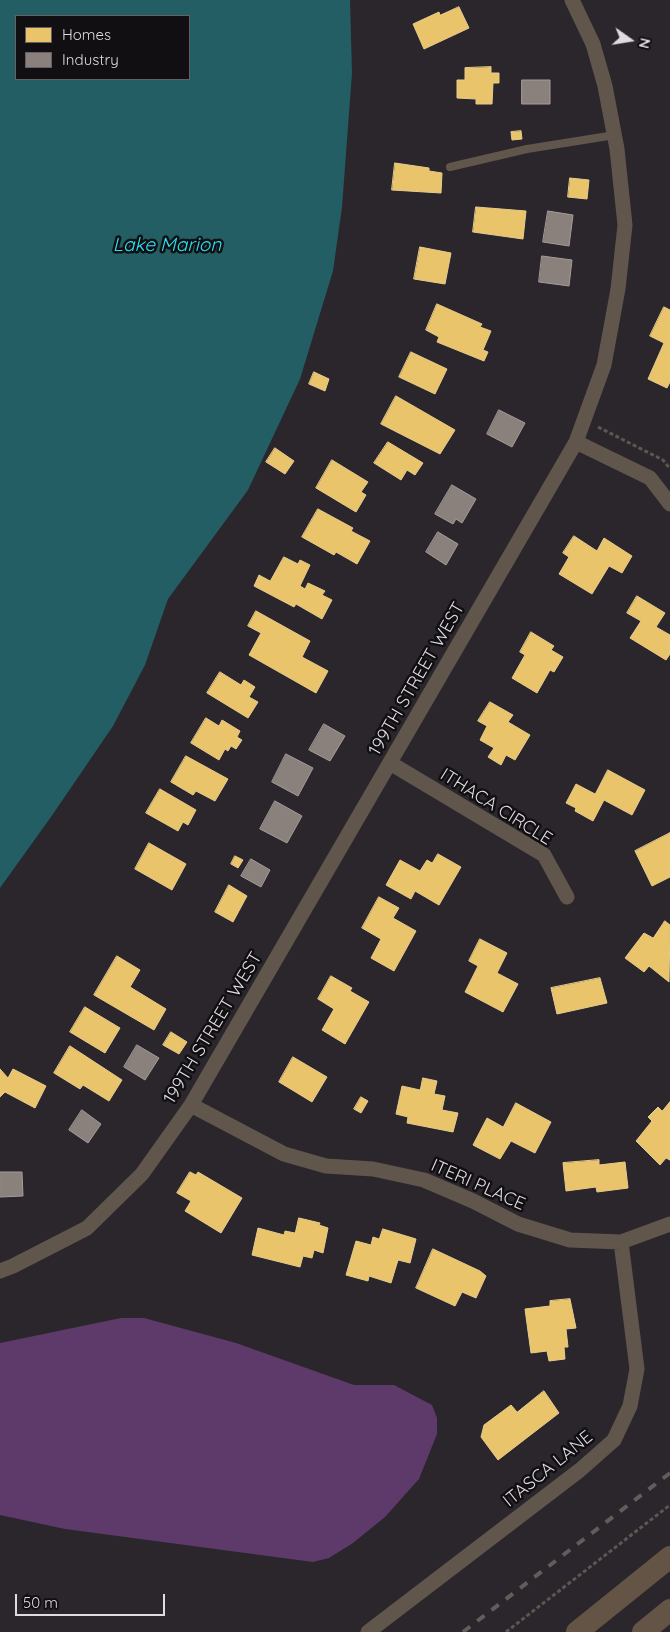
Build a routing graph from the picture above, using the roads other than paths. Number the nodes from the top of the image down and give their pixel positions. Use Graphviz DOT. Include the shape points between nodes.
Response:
graph roads {
  1 [pos="572,0"];
  2 [pos="615,135"];
  3 [pos="450,167"];
  4 [pos="576,442"];
  5 [pos="670,504"];
  6 [pos="390,763"];
  7 [pos="567,897"];
  8 [pos="191,1105"];
  9 [pos="670,1224"];
  10 [pos="621,1242"];
  11 [pos="0,1271"];
  12 [pos="670,1557"];
  13 [pos="670,1610"];
  14 [pos="368,1632"];
  15 [pos="577,1632"];
  16 [pos="643,1632"];
  1 -- 2 [label="street, 199TH STREET WEST" via="593,44"];
  2 -- 3 [label="lane" via="527,149"];
  2 -- 4 [label="street, 199TH STREET WEST" via="625,225 618,289 604,365"];
  4 -- 5 [label="street" via="650,478"];
  4 -- 6 [label="street, 199TH STREET WEST"];
  6 -- 7 [label="street, ITHACA CIRCLE" via="544,855"];
  6 -- 8 [label="street, 199TH STREET WEST"];
  8 -- 10 [label="street, ITERI PLACE" via="284,1154 326,1166 373,1169 424,1180 518,1224 570,1240"];
  8 -- 11 [label="street, 199TH STREET WEST" via="142,1174 87,1228"];
  9 -- 10 [label="street, ITERI PLACE"];
  10 -- 14 [label="street, ITASCA LANE" via="637,1370 630,1406 614,1440 580,1470"];
  12 -- 15 [label="main road"];
  13 -- 16 [label="main road"];
}
